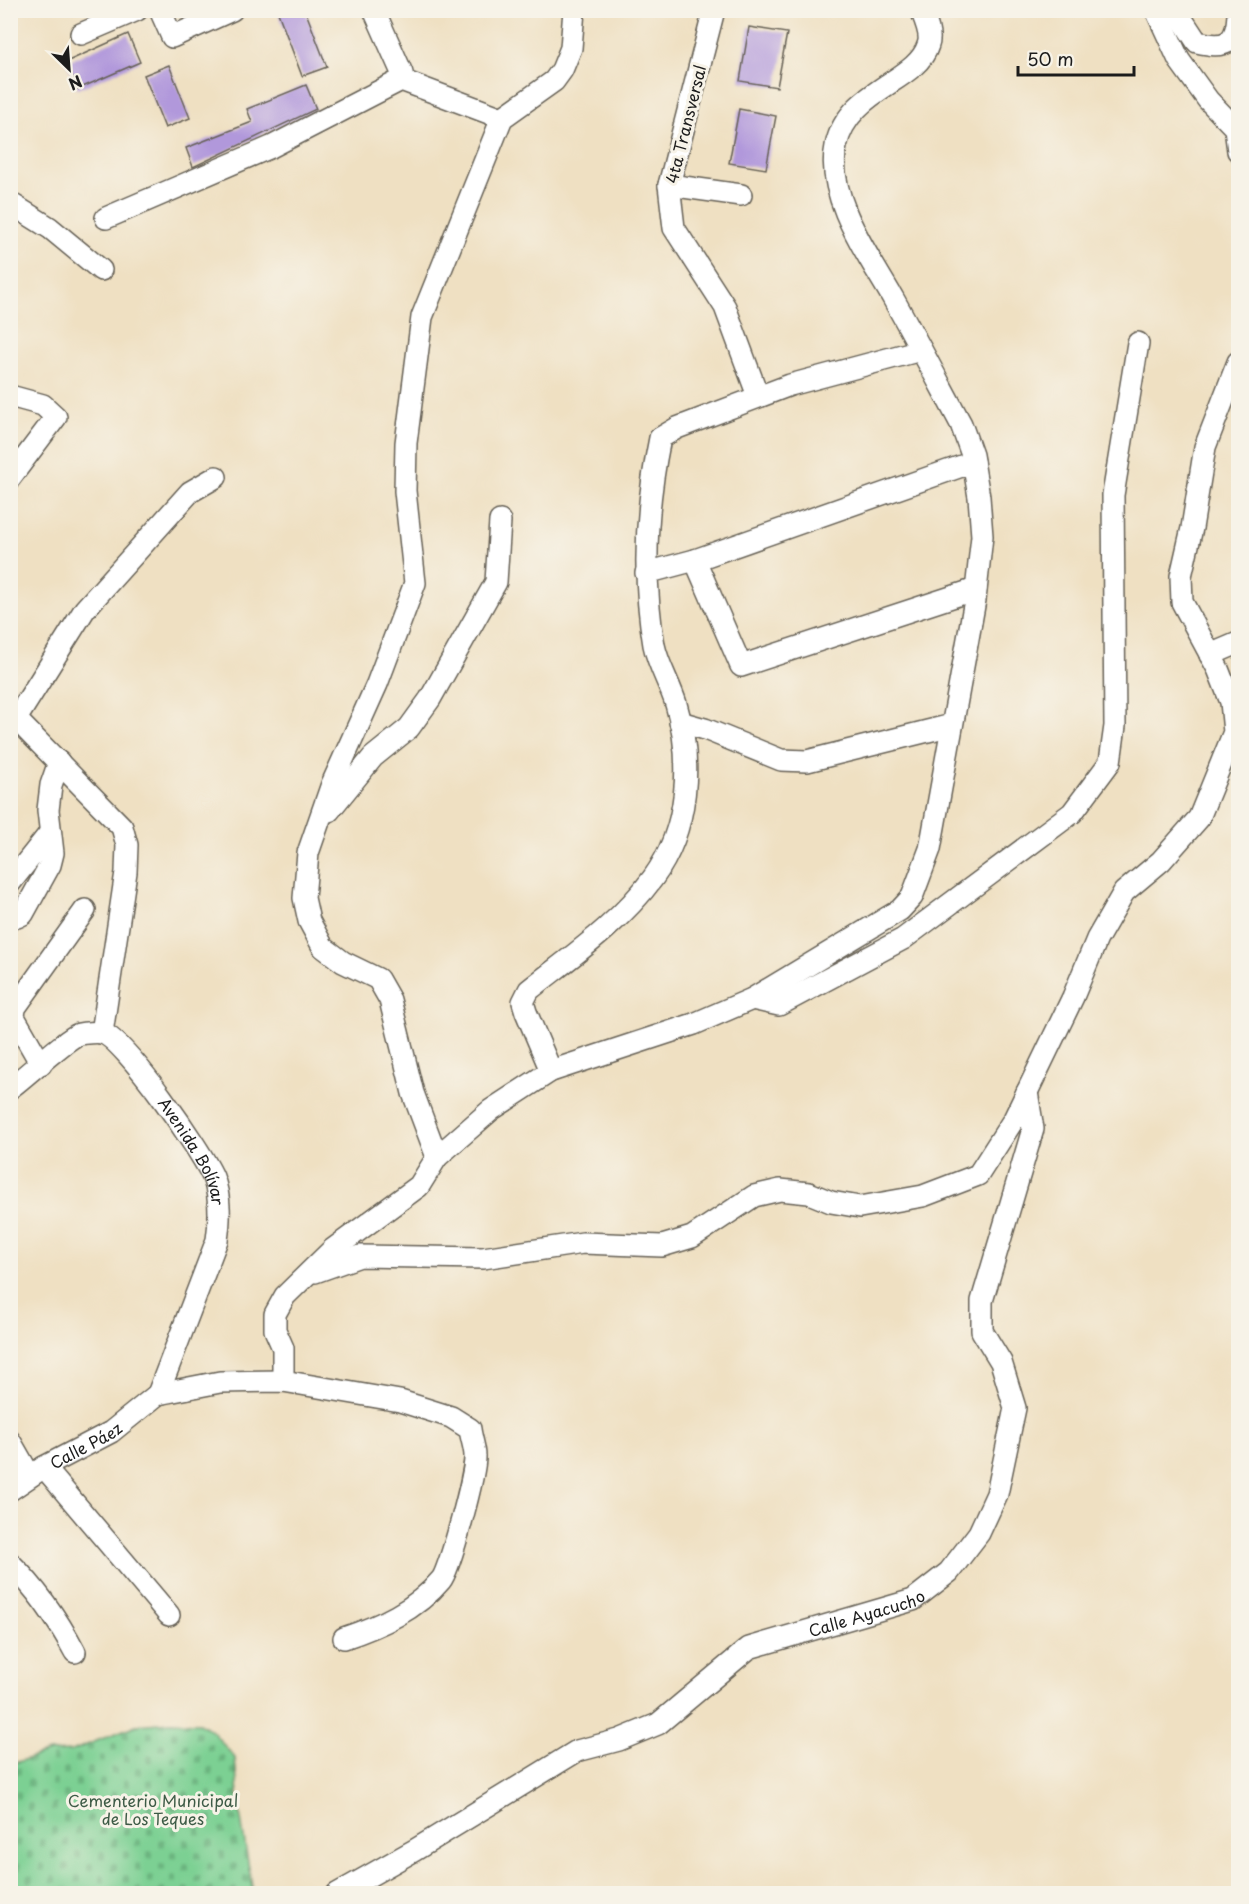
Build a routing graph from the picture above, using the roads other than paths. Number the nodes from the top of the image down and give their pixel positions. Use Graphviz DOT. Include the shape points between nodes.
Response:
graph roads {
  1 [pos="137,10"];
  2 [pos="160,10"];
  3 [pos="232,10"];
  4 [pos="374,10"];
  5 [pos="574,10"];
  6 [pos="714,10"];
  7 [pos="921,10"];
  8 [pos="1156,10"];
  9 [pos="1176,10"];
  10 [pos="1239,15"];
  11 [pos="81,34"];
  12 [pos="401,81"];
  13 [pos="502,118"];
  14 [pos="1233,121"];
  15 [pos="1239,151"];
  16 [pos="669,185"];
  17 [pos="741,195"];
  18 [pos="10,203"];
  19 [pos="106,218"];
  20 [pos="101,270"];
  21 [pos="1138,343"];
  22 [pos="921,350"];
  23 [pos="1239,362"];
  24 [pos="10,396"];
  25 [pos="758,396"];
  26 [pos="973,462"];
  27 [pos="216,477"];
  28 [pos="10,478"];
  29 [pos="500,521"];
  30 [pos="695,560"];
  31 [pos="646,573"];
  32 [pos="976,589"];
  33 [pos="1239,643"];
  34 [pos="1210,655"];
  35 [pos="13,721"];
  36 [pos="680,722"];
  37 [pos="952,725"];
  38 [pos="59,762"];
  39 [pos="318,824"];
  40 [pos="49,834"];
  41 [pos="10,884"];
  42 [pos="85,910"];
  43 [pos="10,914"];
  44 [pos="752,999"];
  45 [pos="102,1034"];
  46 [pos="41,1064"];
  47 [pos="551,1071"];
  48 [pos="10,1088"];
  49 [pos="1027,1092"];
  50 [pos="437,1157"];
  51 [pos="309,1275"];
  52 [pos="283,1381"];
  53 [pos="158,1394"];
  54 [pos="10,1441"];
  55 [pos="37,1471"];
  56 [pos="10,1490"];
  57 [pos="10,1563"];
  58 [pos="169,1615"];
  59 [pos="344,1638"];
  60 [pos="75,1652"];
  61 [pos="337,1893"];
  1 -- 11 [label="street"];
  2 -- 3 [label="street" via="172,37"];
  4 -- 12 [label="street" via="402,73"];
  5 -- 13 [label="street" via="571,48 562,70 554,81"];
  6 -- 16 [label="street, 4ta Transversal"];
  7 -- 22 [label="street" via="929,43 921,61 873,92 847,119 836,147 837,184 854,230"];
  8 -- 14 [label="street" via="1179,60 1208,100"];
  9 -- 10 [label="street" via="1197,42 1214,46 1233,39"];
  12 -- 13 [label="street"];
  12 -- 19 [label="street" via="271,147"];
  13 -- 39 [label="street" via="422,317 406,443 405,491 415,583"];
  14 -- 15 [label="street"];
  16 -- 17 [label="street"];
  16 -- 25 [label="street, 4ta Transversal" via="674,228 725,307"];
  18 -- 20 [label="street" via="50,228"];
  21 -- 44 [label="street" via="1113,495 1115,726 1110,762 1072,813 903,939 779,1005"];
  22 -- 25 [label="street"];
  22 -- 26 [label="street" via="962,424"];
  23 -- 34 [label="street" via="1205,447 1181,576 1182,602"];
  24 -- 28 [label="street" via="43,405 56,417"];
  25 -- 31 [label="street" via="660,438 652,476"];
  26 -- 30 [label="street"];
  26 -- 32 [label="street" via="982,536"];
  27 -- 35 [label="street" via="190,492 85,609"];
  29 -- 39 [label="street" via="495,582 430,699 409,728 373,757"];
  30 -- 31 [label="street"];
  30 -- 32 [label="street" via="741,666"];
  31 -- 36 [label="street" via="654,647"];
  32 -- 37 [label="street"];
  33 -- 34 [label="street"];
  34 -- 49 [label="street" via="1232,702 1234,732 1215,784 1199,818 1161,861 1124,892"];
  35 -- 38 [label="street"];
  36 -- 37 [label="street" via="781,760 807,761"];
  36 -- 47 [label="street" via="686,771 683,810 672,844 653,878 606,928 529,990 523,1002"];
  37 -- 44 [label="street" via="930,849 912,897 900,910"];
  38 -- 40 [label="street" via="51,785"];
  38 -- 45 [label="street" via="122,827 127,845"];
  39 -- 50 [label="street" via="308,853 304,898 309,921 323,947 378,979 390,1000 413,1093"];
  40 -- 41 [label="street"];
  40 -- 43 [label="street" via="53,853 43,881 23,914"];
  42 -- 46 [label="street" via="15,1008 14,1017"];
  44 -- 47 [label="street" via="694,1024"];
  45 -- 46 [label="street" via="79,1034"];
  45 -- 53 [label="street, Avenida Bolívar" via="119,1044 187,1131 213,1179 220,1214 207,1270"];
  46 -- 48 [label="street"];
  47 -- 50 [label="street" via="491,1110"];
  49 -- 51 [label="street" via="978,1175 923,1196 860,1207 809,1193 780,1190 754,1197 692,1238 662,1246 583,1243 483,1258 360,1256"];
  49 -- 61 [label="street, Calle Ayacucho" via="1033,1129 982,1301 982,1331 1001,1362 1016,1408 997,1494 979,1533 949,1572 913,1600 749,1648 658,1724 620,1740 577,1751"];
  50 -- 51 [label="street" via="419,1186 332,1250"];
  51 -- 52 [label="street" via="285,1296 274,1314 275,1330 283,1348"];
  52 -- 53 [label="street" via="220,1382"];
  52 -- 59 [label="street" via="400,1401 451,1417 470,1429 476,1458 443,1579 410,1608 376,1628"];
  53 -- 55 [label="street, Calle Páez" via="111,1432"];
  54 -- 55 [label="street"];
  55 -- 56 [label="street, Calle Páez"];
  55 -- 58 [label="street"];
  57 -- 60 [label="street" via="34,1586 57,1617"];
}
